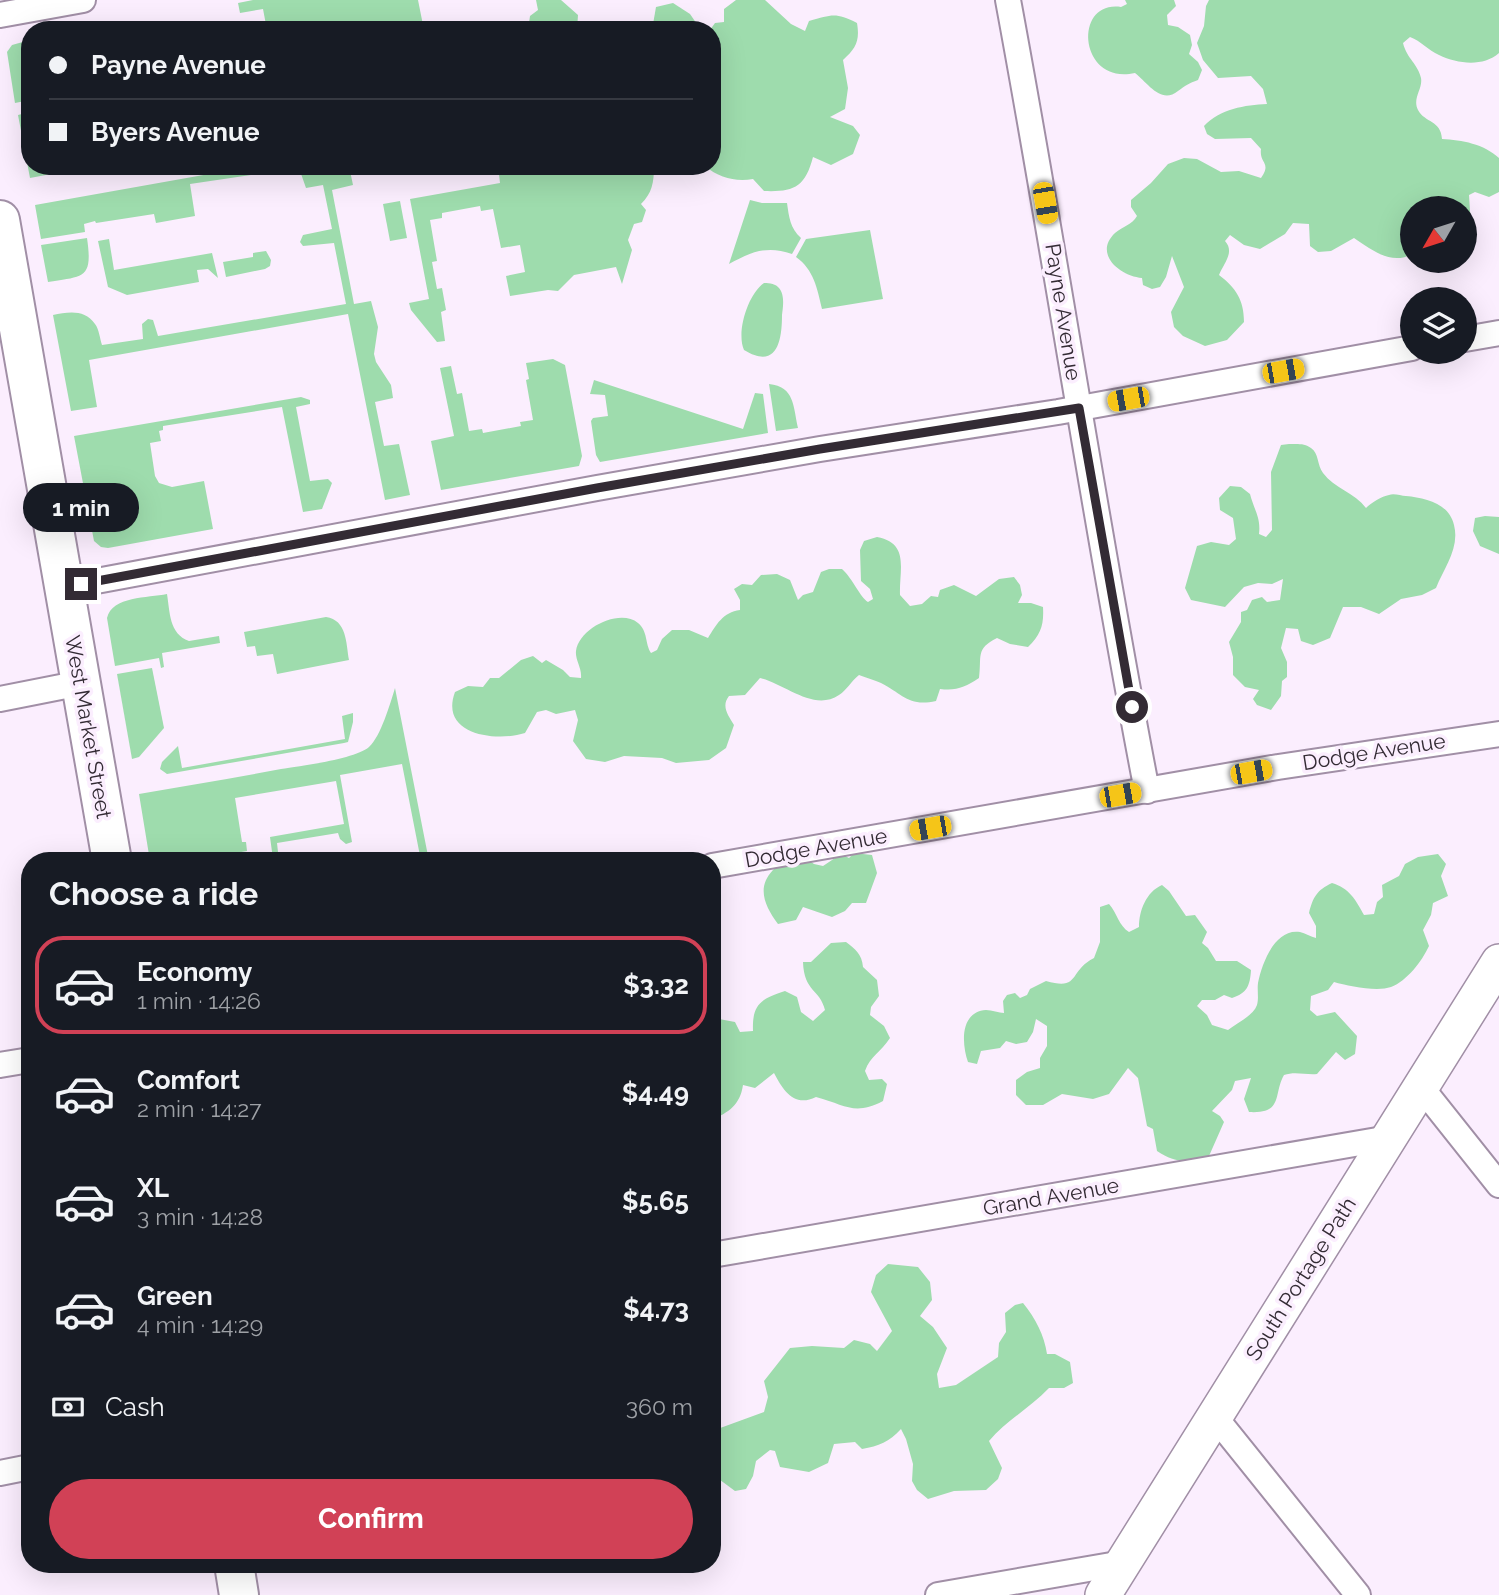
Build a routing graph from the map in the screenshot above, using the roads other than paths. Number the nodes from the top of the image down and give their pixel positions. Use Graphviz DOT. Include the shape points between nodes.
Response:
graph roads {
  1 [pos="83,0"];
  2 [pos="1008,0"];
  3 [pos="0,15"];
  4 [pos="0,220"];
  5 [pos="9,321"];
  6 [pos="1499,332"];
  7 [pos="1477,337"];
  8 [pos="1400,350"];
  9 [pos="1079,408"];
  10 [pos="64,587"];
  11 [pos="81,684"];
  12 [pos="0,699"];
  13 [pos="1499,734"];
  14 [pos="1147,790"];
  15 [pos="109,852"];
  16 [pos="721,864"];
  17 [pos="1499,962"];
  18 [pos="21,1062"];
  19 [pos="0,1065"];
  20 [pos="1421,1087"];
  21 [pos="1389,1138"];
  22 [pos="1499,1185"];
  23 [pos="721,1253"];
  24 [pos="1215,1417"];
  25 [pos="21,1469"];
  26 [pos="0,1473"];
  27 [pos="1123,1563"];
  28 [pos="235,1573"];
  29 [pos="239,1595"];
  30 [pos="938,1595"];
  31 [pos="1103,1595"];
  32 [pos="1358,1595"];
  1 -- 3 [label="street"];
  2 -- 9 [label="street, Payne Avenue"];
  4 -- 5 [label="main road, West Market Street"];
  5 -- 10 [label="main road, West Market Street"];
  6 -- 7 [label="street"];
  8 -- 9 [label="street"];
  9 -- 10 [label="street" via="636,481"];
  9 -- 14 [label="street, Payne Avenue"];
  10 -- 11 [label="main road, West Market Street"];
  11 -- 12 [label="street"];
  11 -- 15 [label="main road, West Market Street"];
  13 -- 14 [label="street, Dodge Avenue"];
  14 -- 16 [label="street, Dodge Avenue"];
  17 -- 20 [label="main road, South Portage Path"];
  18 -- 19 [label="street"];
  20 -- 21 [label="main road, South Portage Path"];
  20 -- 22 [label="street"];
  21 -- 23 [label="street, Grand Avenue"];
  21 -- 24 [label="main road, South Portage Path"];
  24 -- 27 [label="main road, South Portage Path"];
  24 -- 32 [label="street"];
  25 -- 26 [label="street"];
  27 -- 30 [label="street"];
  27 -- 31 [label="main road, South Portage Path"];
  28 -- 29 [label="main road"];
}
